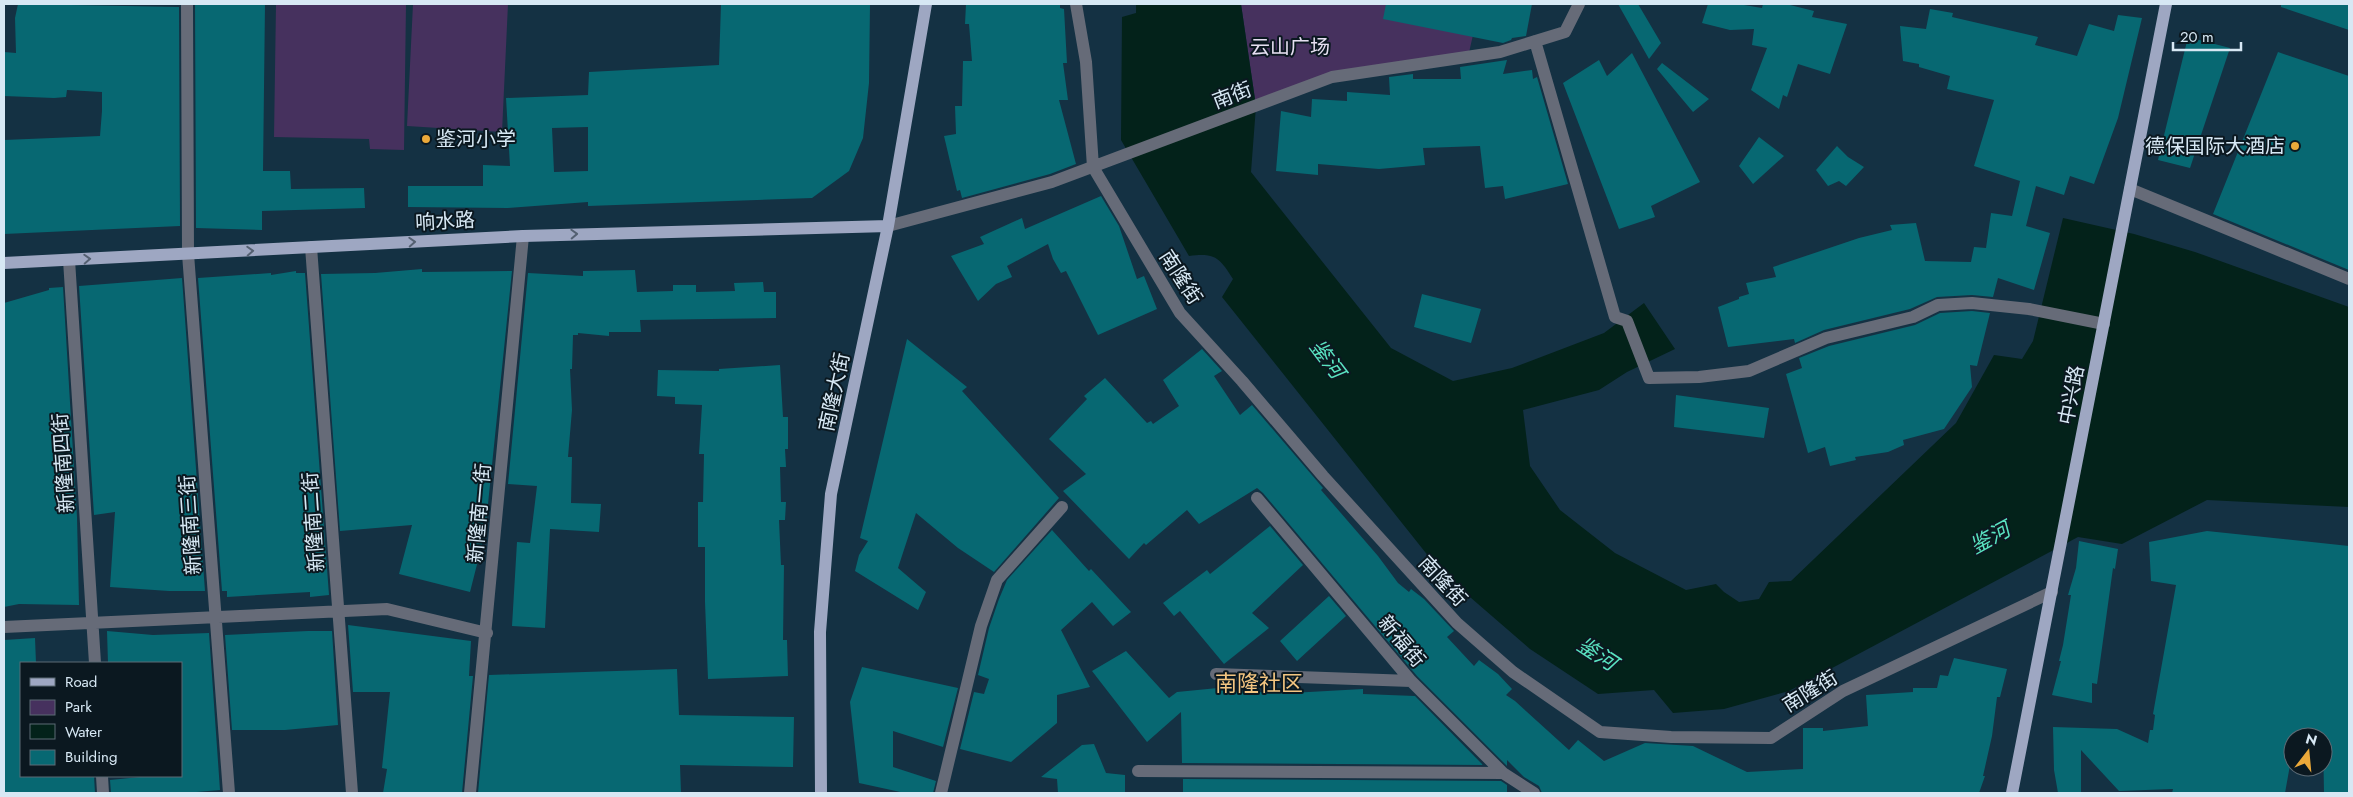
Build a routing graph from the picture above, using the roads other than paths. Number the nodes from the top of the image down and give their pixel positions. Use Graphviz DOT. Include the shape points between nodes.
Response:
graph roads {
  1 [pos="187,4"];
  2 [pos="926,4"];
  3 [pos="1076,4"];
  4 [pos="1579,4"];
  5 [pos="2166,4"];
  6 [pos="1535,41"];
  7 [pos="1093,167"];
  8 [pos="2130,189"];
  9 [pos="888,226"];
  10 [pos="523,236"];
  11 [pos="311,247"];
  12 [pos="188,254"];
  13 [pos="69,260"];
  14 [pos="4,263"];
  15 [pos="2349,279"];
  16 [pos="2104,324"];
  17 [pos="1257,498"];
  18 [pos="1062,507"];
  19 [pos="2052,592"];
  20 [pos="338,612"];
  21 [pos="216,617"];
  22 [pos="92,623"];
  23 [pos="4,627"];
  24 [pos="486,633"];
  25 [pos="95,662"];
  26 [pos="1216,674"];
  27 [pos="1411,681"];
  28 [pos="1138,771"];
  29 [pos="1503,773"];
  30 [pos="102,777"];
  31 [pos="103,793"];
  32 [pos="229,793"];
  33 [pos="352,793"];
  34 [pos="470,793"];
  35 [pos="821,793"];
  36 [pos="941,793"];
  37 [pos="1534,793"];
  38 [pos="2012,793"];
  1 -- 12 [label="street, 新隆南三街"];
  2 -- 9 [label="main road, 南隆大街"];
  3 -- 7 [label="street, 南隆街" via="1086,62"];
  4 -- 6 [label="street, 南街" via="1565,32"];
  5 -- 8 [label="main road, 中兴路"];
  6 -- 7 [label="street, 南街" via="1500,52 1332,77"];
  6 -- 16 [label="street" via="1615,317 1627,320 1649,378 1749,371 1826,338 1913,317 1938,305 1972,303 2028,309"];
  7 -- 9 [label="street, 南街" via="1052,182"];
  7 -- 19 [label="street, 南隆街" via="1180,313 1355,512 1457,623 1513,672 1600,732 1671,737 1771,738 1843,691"];
  8 -- 15 [label="street"];
  8 -- 16 [label="main road, 中兴路"];
  10 -- 9 [label="main road, 响水路, one-way"];
  9 -- 35 [label="main road, 南隆大街" via="831,494 820,632"];
  11 -- 10 [label="main road, 响水路, one-way"];
  10 -- 24 [label="street, 新隆南一街"];
  12 -- 11 [label="main road, 响水路, one-way"];
  11 -- 20 [label="street, 新隆南二街"];
  13 -- 12 [label="main road, 响水路, one-way"];
  12 -- 21 [label="street, 新隆南三街"];
  13 -- 14 [label="main road, 响水路"];
  13 -- 22 [label="street, 新隆南四街"];
  16 -- 19 [label="main road, 中兴路"];
  17 -- 27 [label="street, 新福街"];
  18 -- 36 [label="street" via="997,580 981,626"];
  19 -- 38 [label="main road, 中兴路"];
  20 -- 21 [label="street"];
  20 -- 24 [label="street" via="387,609"];
  20 -- 33 [label="street, 新隆南二街"];
  21 -- 22 [label="street"];
  21 -- 32 [label="street, 新隆南三街"];
  22 -- 23 [label="street"];
  22 -- 25 [label="street, 新隆南四街"];
  24 -- 34 [label="street, 新隆南一街"];
  26 -- 27 [label="street"];
  27 -- 29 [label="street, 新福街"];
  28 -- 29 [label="street"];
  29 -- 37 [label="street, 新福街"];
  30 -- 31 [label="street"];
}
